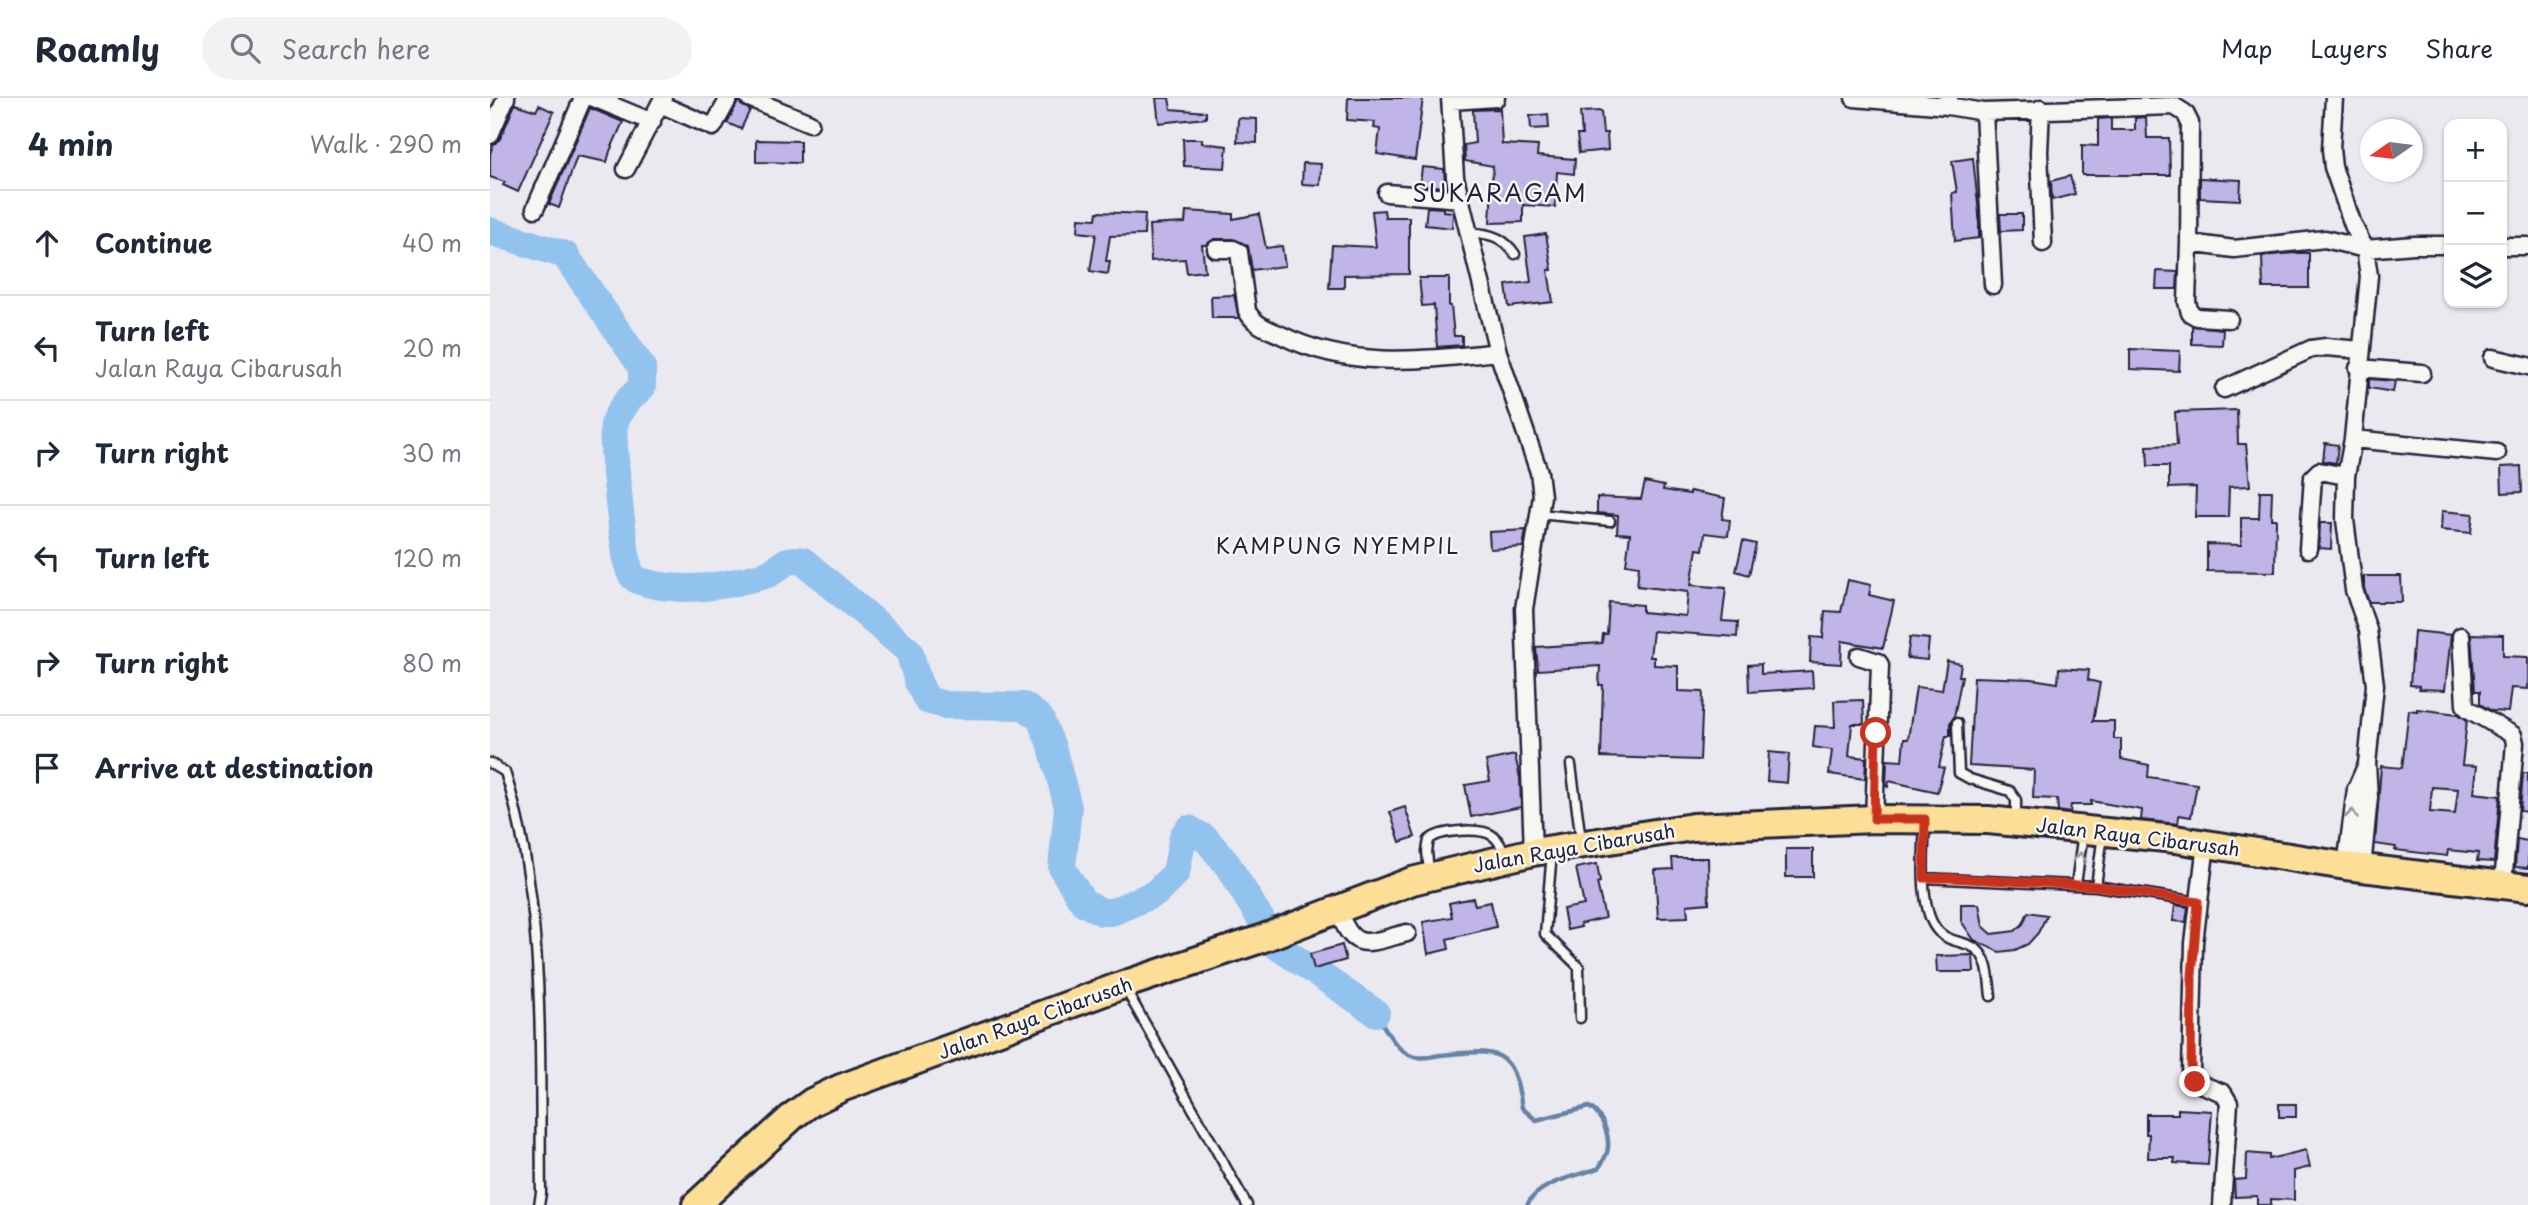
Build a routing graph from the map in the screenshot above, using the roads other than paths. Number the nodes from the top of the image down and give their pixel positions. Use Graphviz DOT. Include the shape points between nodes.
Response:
graph roads {
  1 [pos="506,98"];
  2 [pos="583,98"];
  3 [pos="594,98"];
  4 [pos="729,98"];
  5 [pos="749,98"];
  6 [pos="1496,98"];
  7 [pos="1854,98"];
  8 [pos="2334,98"];
  9 [pos="1450,100"];
  10 [pos="661,101"];
  11 [pos="1948,102"];
  12 [pos="2041,108"];
  13 [pos="1984,112"];
  14 [pos="652,122"];
  15 [pos="810,123"];
  16 [pos="490,135"];
  17 [pos="626,169"];
  18 [pos="1387,193"];
  19 [pos="1461,200"];
  20 [pos="535,209"];
  21 [pos="1468,233"];
  22 [pos="2043,243"];
  23 [pos="2189,243"];
  24 [pos="2444,245"];
  25 [pos="2507,246"];
  26 [pos="2528,246"];
  27 [pos="1216,249"];
  28 [pos="2365,249"];
  29 [pos="1515,254"];
  30 [pos="1993,285"];
  31 [pos="2229,319"];
  32 [pos="2361,350"];
  33 [pos="1498,352"];
  34 [pos="2493,358"];
  35 [pos="2528,366"];
  36 [pos="2358,368"];
  37 [pos="2422,373"];
  38 [pos="2224,388"];
  39 [pos="2353,439"];
  40 [pos="2497,453"];
  41 [pos="2346,476"];
  42 [pos="1539,514"];
  43 [pos="1610,521"];
  44 [pos="2308,549"];
  45 [pos="2461,636"];
  46 [pos="1859,656"];
  47 [pos="1957,723"];
  48 [pos="490,763"];
  49 [pos="1571,765"];
  50 [pos="1874,819"];
  51 [pos="1925,819"];
  52 [pos="2016,822"];
  53 [pos="2093,830"];
  54 [pos="1581,843"];
  55 [pos="2206,844"];
  56 [pos="1542,851"];
  57 [pos="1506,858"];
  58 [pos="2354,867"];
  59 [pos="1430,876"];
  60 [pos="1924,878"];
  61 [pos="2076,885"];
  62 [pos="2096,886"];
  63 [pos="2516,886"];
  64 [pos="2198,902"];
  65 [pos="1338,909"];
  66 [pos="1407,933"];
  67 [pos="1124,985"];
  68 [pos="1991,996"];
  69 [pos="1580,1018"];
  70 [pos="540,1205"];
  71 [pos="696,1205"];
  72 [pos="1247,1205"];
  73 [pos="2222,1205"];
  1 -- 16 [label="street"];
  2 -- 20 [label="street"];
  3 -- 14 [label="street"];
  4 -- 10 [label="street" via="713,127"];
  5 -- 15 [label="street"];
  6 -- 9 [label="street"];
  7 -- 11 [label="street"];
  8 -- 28 [label="street" via="2333,167"];
  9 -- 19 [label="street" via="1452,162"];
  10 -- 14 [label="street"];
  11 -- 13 [label="street"];
  12 -- 13 [label="street"];
  12 -- 22 [label="street"];
  12 -- 23 [label="street" via="2174,106 2185,113 2190,123"];
  13 -- 30 [label="street"];
  14 -- 17 [label="street"];
  18 -- 19 [label="street"];
  19 -- 21 [label="street"];
  21 -- 29 [label="lane" via="1497,237"];
  21 -- 33 [label="street"];
  23 -- 28 [label="street" via="2234,249 2325,239"];
  23 -- 31 [label="street" via="2190,313"];
  24 -- 28 [label="street"];
  25 -- 26 [label="street"];
  27 -- 33 [label="street" via="1239,252 1251,319 1290,340 1357,359 1422,360"];
  28 -- 32 [label="street" via="2369,276"];
  32 -- 36 [label="street"];
  32 -- 38 [label="street" via="2311,349"];
  33 -- 42 [label="street" via="1539,472"];
  34 -- 35 [label="street"];
  36 -- 37 [label="street"];
  36 -- 39 [label="street"];
  39 -- 40 [label="street"];
  39 -- 41 [label="street"];
  41 -- 44 [label="street" via="2319,471 2313,477"];
  41 -- 58 [label="street" via="2348,555 2368,630 2375,685 2367,764 2369,797"];
  42 -- 43 [label="lane"];
  42 -- 56 [label="street" via="1524,609"];
  45 -- 63 [label="street" via="2465,705 2513,736 2515,743"];
  46 -- 50 [label="street" via="1880,665"];
  47 -- 52 [label="lane" via="1959,774 2010,791"];
  48 -- 70 [label="lane" via="505,772 526,856 535,944"];
  49 -- 54 [label="lane"];
  50 -- 51 [label="main road, Jalan Raya Cibarusah"];
  50 -- 54 [label="main road, Jalan Raya Cibarusah" via="1693,827"];
  51 -- 52 [label="main road, Jalan Raya Cibarusah"];
  51 -- 60 [label="lane"];
  52 -- 53 [label="main road, Jalan Raya Cibarusah"];
  53 -- 55 [label="main road, Jalan Raya Cibarusah"];
  61 -- 53 [label="lane, one-way"];
  53 -- 62 [label="lane"];
  54 -- 56 [label="main road, Jalan Raya Cibarusah"];
  55 -- 58 [label="main road, Jalan Raya Cibarusah"];
  55 -- 64 [label="street"];
  56 -- 57 [label="main road, Jalan Raya Cibarusah"];
  56 -- 69 [label="lane" via="1545,934 1579,967"];
  57 -- 59 [label="main road, Jalan Raya Cibarusah"];
  57 -- 59 [label="lane" via="1499,841 1490,834 1455,831 1434,835 1427,851"];
  58 -- 63 [label="main road, Jalan Raya Cibarusah"];
  59 -- 65 [label="main road, Jalan Raya Cibarusah"];
  60 -- 61 [label="lane"];
  60 -- 68 [label="lane" via="1934,926 1947,939 1974,947 1981,954"];
  61 -- 62 [label="lane"];
  62 -- 64 [label="lane"];
  64 -- 73 [label="street" via="2191,1073 2195,1082 2222,1093 2229,1103"];
  65 -- 66 [label="street" via="1353,939 1371,942"];
  65 -- 67 [label="main road, Jalan Raya Cibarusah"];
  67 -- 71 [label="main road, Jalan Raya Cibarusah" via="812,1102"];
  67 -- 72 [label="lane"];
}
